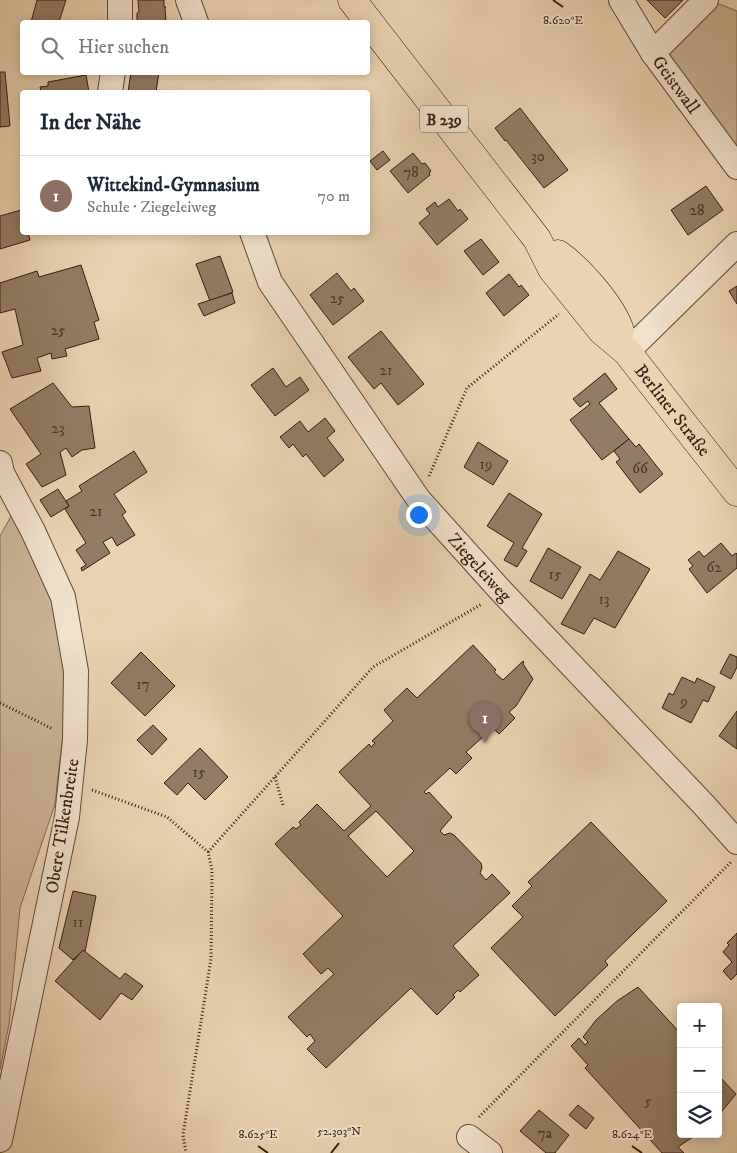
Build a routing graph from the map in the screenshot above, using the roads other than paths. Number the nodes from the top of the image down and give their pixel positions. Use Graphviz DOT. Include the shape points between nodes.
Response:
graph roads {
  1 [pos="120,0"];
  2 [pos="188,0"];
  3 [pos="352,0"];
  4 [pos="621,0"];
  5 [pos="706,0"];
  6 [pos="120,20"];
  7 [pos="195,20"];
  8 [pos="368,20"];
  9 [pos="370,23"];
  10 [pos="653,53"];
  11 [pos="113,75"];
  12 [pos="110,90"];
  13 [pos="737,167"];
  14 [pos="253,235"];
  15 [pos="537,238"];
  16 [pos="737,244"];
  17 [pos="627,352"];
  18 [pos="0,463"];
  19 [pos="737,492"];
  20 [pos="737,842"];
  21 [pos="469,1138"];
  22 [pos="0,1140"];
  23 [pos="490,1153"];
  1 -- 6 [label="street"];
  2 -- 7 [label="street"];
  3 -- 8 [label="main road, Berliner Straße / B 239"];
  4 -- 10 [label="street, Geistwall"];
  5 -- 10 [label="street"];
  9 -- 15 [label="main road, Berliner Straße / B 239"];
  10 -- 13 [label="street, Geistwall"];
  11 -- 12 [label="street"];
  14 -- 20 [label="street, Ziegeleiweg" via="270,282 419,500"];
  15 -- 17 [label="main road, Berliner Straße / B 239" via="552,270 602,331"];
  15 -- 17 [label="main road, Berliner Straße / B 239" via="567,261 592,287 616,321"];
  16 -- 17 [label="street"];
  17 -- 19 [label="main road, Berliner Straße / B 239"];
  18 -- 22 [label="street, Obere Tilkenbreite" via="63,598 76,671 75,740 67,817"];
  21 -- 23 [label="street"];
}
